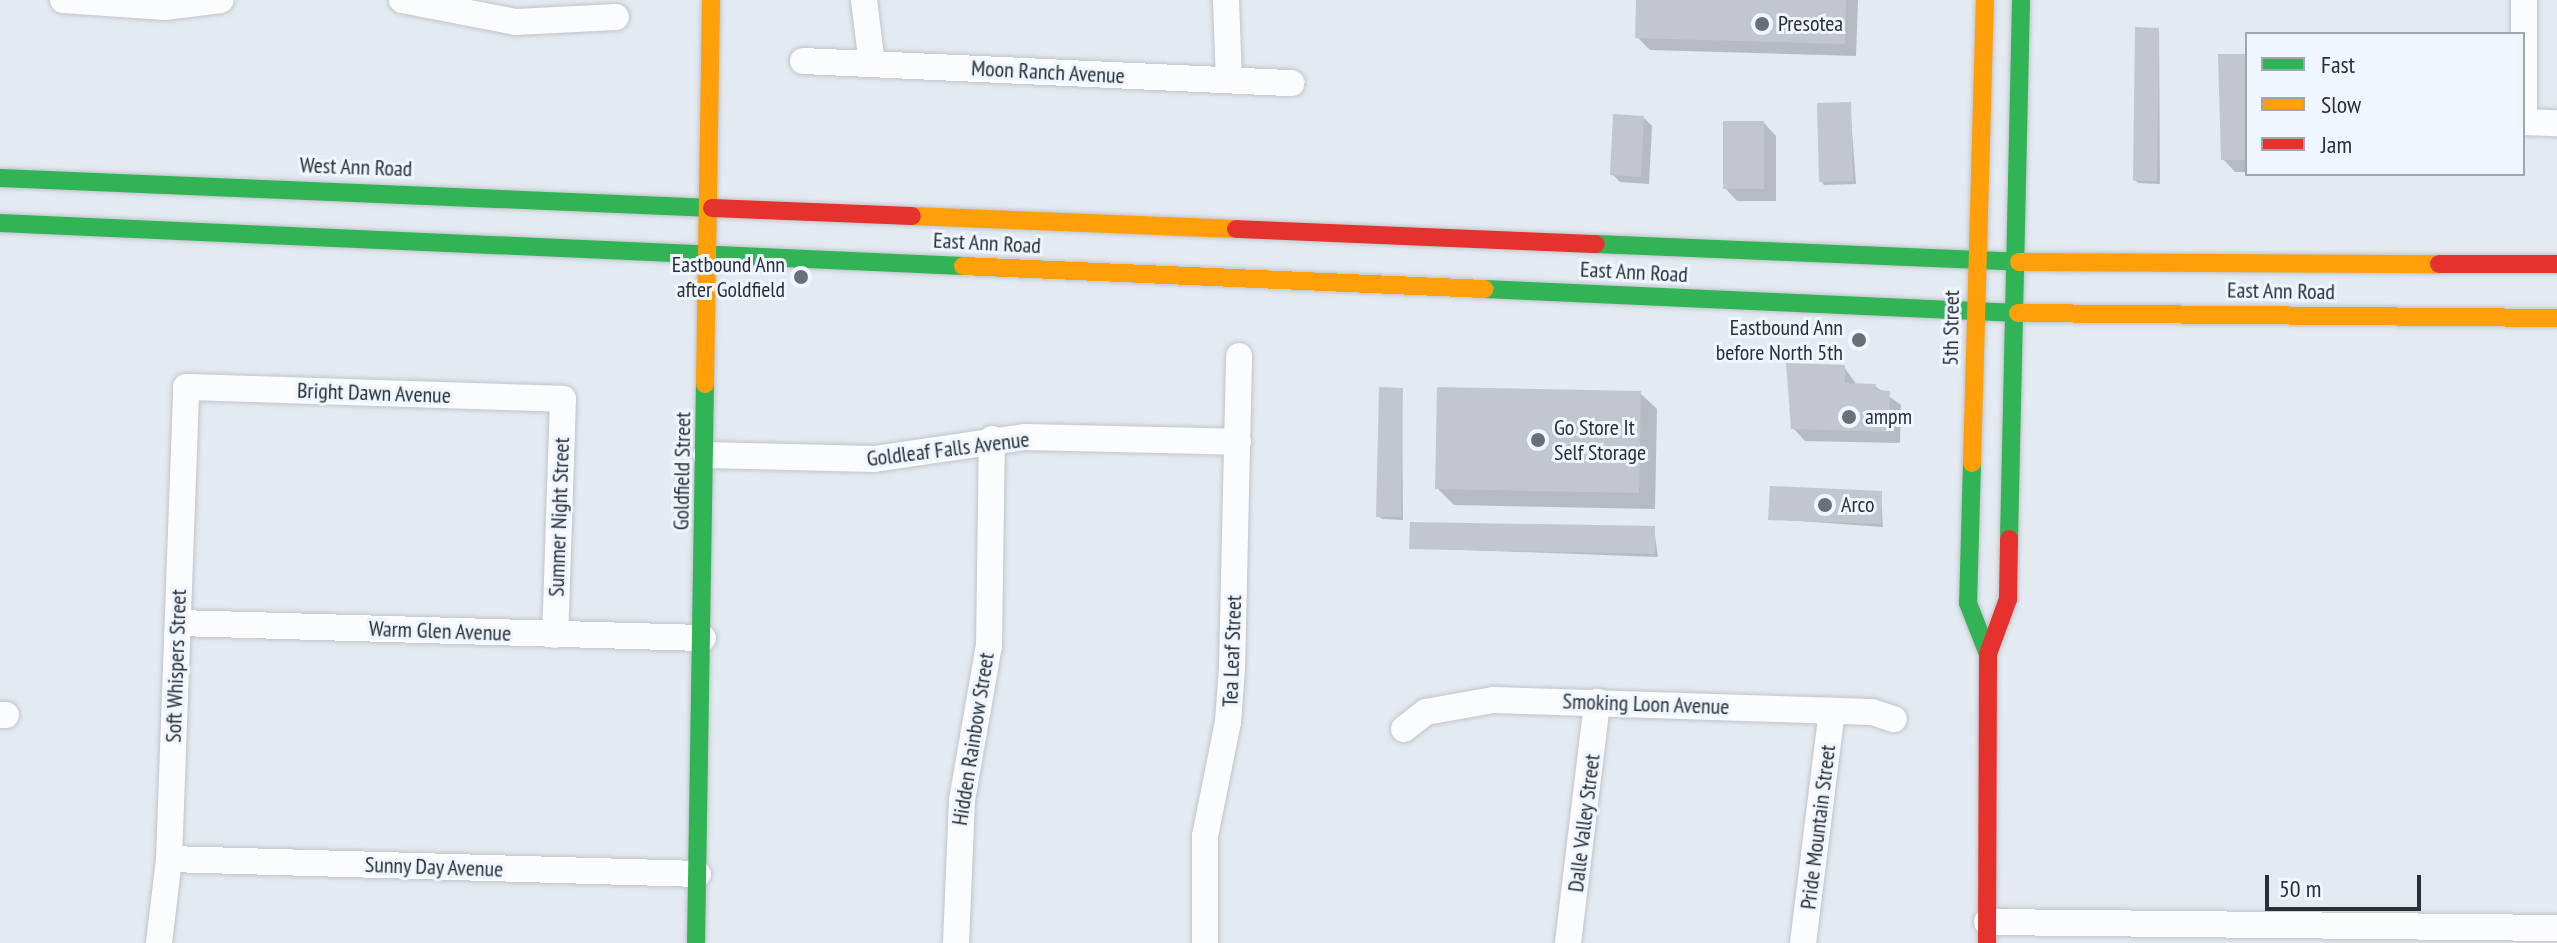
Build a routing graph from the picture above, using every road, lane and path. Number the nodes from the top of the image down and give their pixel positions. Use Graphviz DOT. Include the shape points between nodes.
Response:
graph roads {
  1 [pos="63,0"];
  2 [pos="221,0"];
  3 [pos="402,0"];
  4 [pos="711,0"];
  5 [pos="864,0"];
  6 [pos="1226,0"];
  7 [pos="1985,0"];
  8 [pos="2021,0"];
  9 [pos="2524,0"];
  10 [pos="559,11"];
  11 [pos="616,17"];
  12 [pos="2524,32"];
  13 [pos="803,61"];
  14 [pos="872,64"];
  15 [pos="1229,80"];
  16 [pos="1292,83"];
  17 [pos="2525,122"];
  18 [pos="2557,123"];
  19 [pos="0,178"];
  20 [pos="710,204"];
  21 [pos="0,223"];
  22 [pos="1359,233"];
  23 [pos="1354,253"];
  24 [pos="709,255"];
  25 [pos="1314,262"];
  26 [pos="2019,262"];
  27 [pos="1976,263"];
  28 [pos="2557,264"];
  29 [pos="1216,278"];
  30 [pos="1975,313"];
  31 [pos="2018,313"];
  32 [pos="2557,318"];
  33 [pos="1239,356"];
  34 [pos="186,387"];
  35 [pos="563,399"];
  36 [pos="992,439"];
  37 [pos="1238,442"];
  38 [pos="706,455"];
  39 [pos="178,623"];
  40 [pos="555,635"];
  41 [pos="703,638"];
  42 [pos="1988,654"];
  43 [pos="1597,702"];
  44 [pos="1832,711"];
  45 [pos="1894,719"];
  46 [pos="1404,729"];
  47 [pos="169,859"];
  48 [pos="698,874"];
  49 [pos="2557,928"];
  50 [pos="1987,933"];
  51 [pos="159,943"];
  52 [pos="696,943"];
  53 [pos="956,943"];
  54 [pos="1205,943"];
  55 [pos="1568,943"];
  56 [pos="1803,943"];
  1 -- 2 [label="street" via="165,7"];
  3 -- 10 [label="street" via="516,22"];
  4 -- 20 [label="main road, Goldfield Street"];
  5 -- 14 [label="street"];
  6 -- 15 [label="street"];
  7 -- 27 [label="main road, 5th Street"];
  8 -- 26 [label="main road, 5th Street"];
  9 -- 12 [label="street"];
  10 -- 11 [label="street"];
  13 -- 14 [label="street, Moon Ranch Avenue"];
  14 -- 15 [label="street, Moon Ranch Avenue"];
  15 -- 16 [label="street, Moon Ranch Avenue"];
  17 -- 18 [label="street"];
  19 -- 20 [label="main road, West Ann Road"];
  20 -- 22 [label="main road, East Ann Road"];
  20 -- 24 [label="main road, Goldfield Street"];
  21 -- 24 [label="main road"];
  22 -- 23 [label="main road"];
  22 -- 27 [label="main road, East Ann Road"];
  24 -- 29 [label="main road, East Ann Road"];
  24 -- 38 [label="main road, Goldfield Street"];
  25 -- 29 [label="main road"];
  26 -- 27 [label="main road, East Ann Road"];
  26 -- 28 [label="main road, East Ann Road"];
  26 -- 31 [label="main road, 5th Street"];
  27 -- 30 [label="main road, 5th Street"];
  29 -- 30 [label="main road, East Ann Road"];
  30 -- 31 [label="main road, East Ann Road"];
  30 -- 42 [label="main road, 5th Street" via="1968,603"];
  31 -- 32 [label="main road, East Ann Road"];
  31 -- 42 [label="main road, 5th Street" via="2008,599"];
  33 -- 37 [label="street, Tea Leaf Street"];
  34 -- 35 [label="street, Bright Dawn Avenue"];
  34 -- 39 [label="street, Soft Whispers Street"];
  35 -- 40 [label="street, Summer Night Street"];
  36 -- 37 [label="street, Goldleaf Falls Avenue"];
  36 -- 38 [label="street, Goldleaf Falls Avenue" via="874,459"];
  36 -- 53 [label="street, Hidden Rainbow Street" via="989,646 962,800"];
  37 -- 54 [label="street, Tea Leaf Street" via="1232,668 1228,722 1205,836"];
  38 -- 41 [label="main road, Goldfield Street"];
  39 -- 40 [label="street, Warm Glen Avenue"];
  39 -- 47 [label="street, Soft Whispers Street"];
  40 -- 41 [label="street, Warm Glen Avenue"];
  41 -- 48 [label="main road, Goldfield Street"];
  42 -- 50 [label="main road, 5th Street"];
  43 -- 44 [label="street, Smoking Loon Avenue"];
  43 -- 46 [label="street, Smoking Loon Avenue" via="1472,701 1426,712"];
  43 -- 55 [label="street, Dalle Valley Street"];
  44 -- 45 [label="street, Smoking Loon Avenue"];
  44 -- 56 [label="street, Pride Mountain Street"];
  47 -- 48 [label="street, Sunny Day Avenue"];
  47 -- 51 [label="street, Soft Whispers Street"];
  48 -- 52 [label="main road, Goldfield Street"];
  49 -- 50 [label="street"];
}
